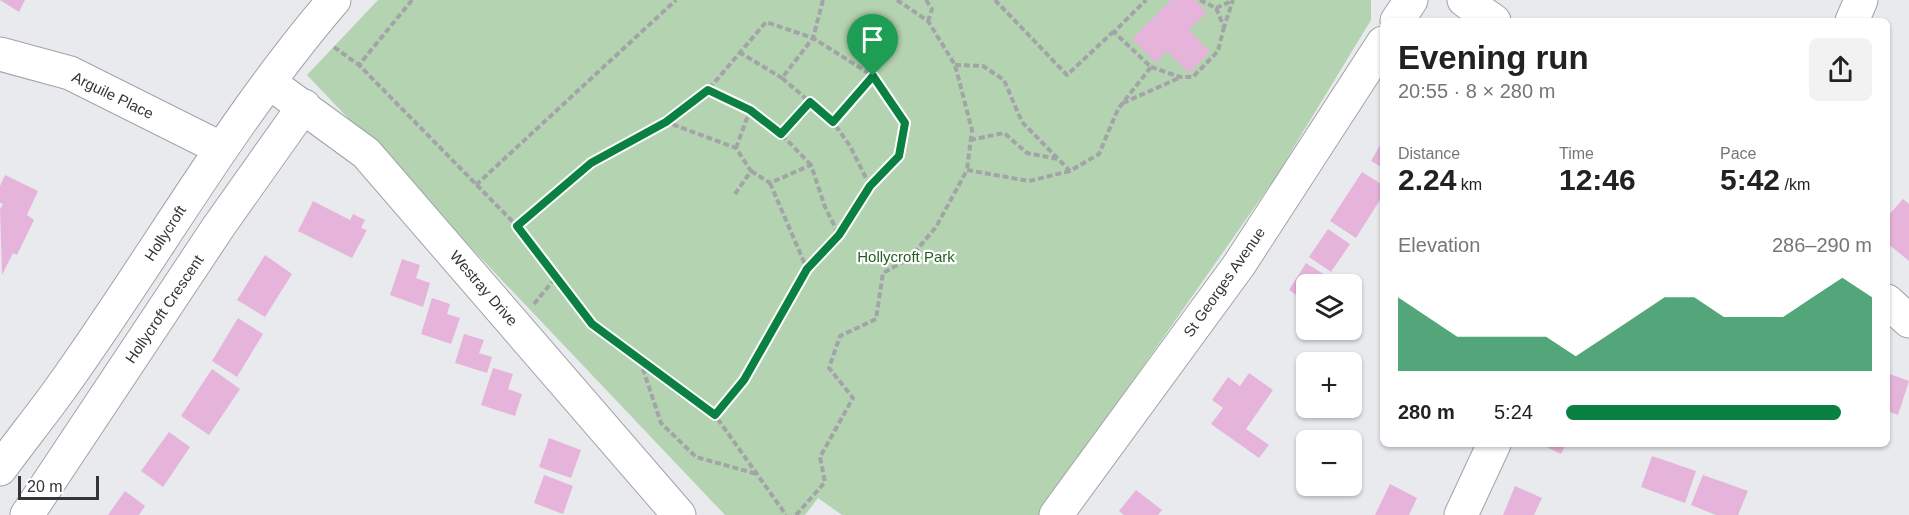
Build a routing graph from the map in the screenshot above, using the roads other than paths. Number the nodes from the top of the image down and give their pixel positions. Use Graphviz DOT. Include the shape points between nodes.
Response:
graph roads {
  1 [pos="334,0"];
  2 [pos="1411,0"];
  3 [pos="1464,0"];
  4 [pos="1862,0"];
  5 [pos="1399,18"];
  6 [pos="1490,18"];
  7 [pos="1853,18"];
  8 [pos="1380,48"];
  9 [pos="0,54"];
  10 [pos="270,82"];
  11 [pos="304,106"];
  12 [pos="220,148"];
  13 [pos="1890,304"];
  14 [pos="1909,321"];
  15 [pos="1493,447"];
  16 [pos="0,469"];
  17 [pos="671,512"];
  18 [pos="27,515"];
  19 [pos="1056,515"];
  20 [pos="1461,515"];
  1 -- 10 [label="street, Hollycroft"];
  2 -- 5 [label="street"];
  3 -- 6 [label="street"];
  4 -- 7 [label="street"];
  8 -- 19 [label="street, St Georges Avenue" via="1239,265"];
  9 -- 12 [label="street, Arguile Place" via="70,73"];
  10 -- 11 [label="street, Westray Drive"];
  10 -- 12 [label="street, Hollycroft"];
  11 -- 17 [label="street, Westray Drive" via="366,153"];
  11 -- 18 [label="street, Hollycroft Crescent" via="213,235"];
  12 -- 16 [label="street, Hollycroft" via="58,392"];
  13 -- 14 [label="street"];
  15 -- 20 [label="street"];
}
